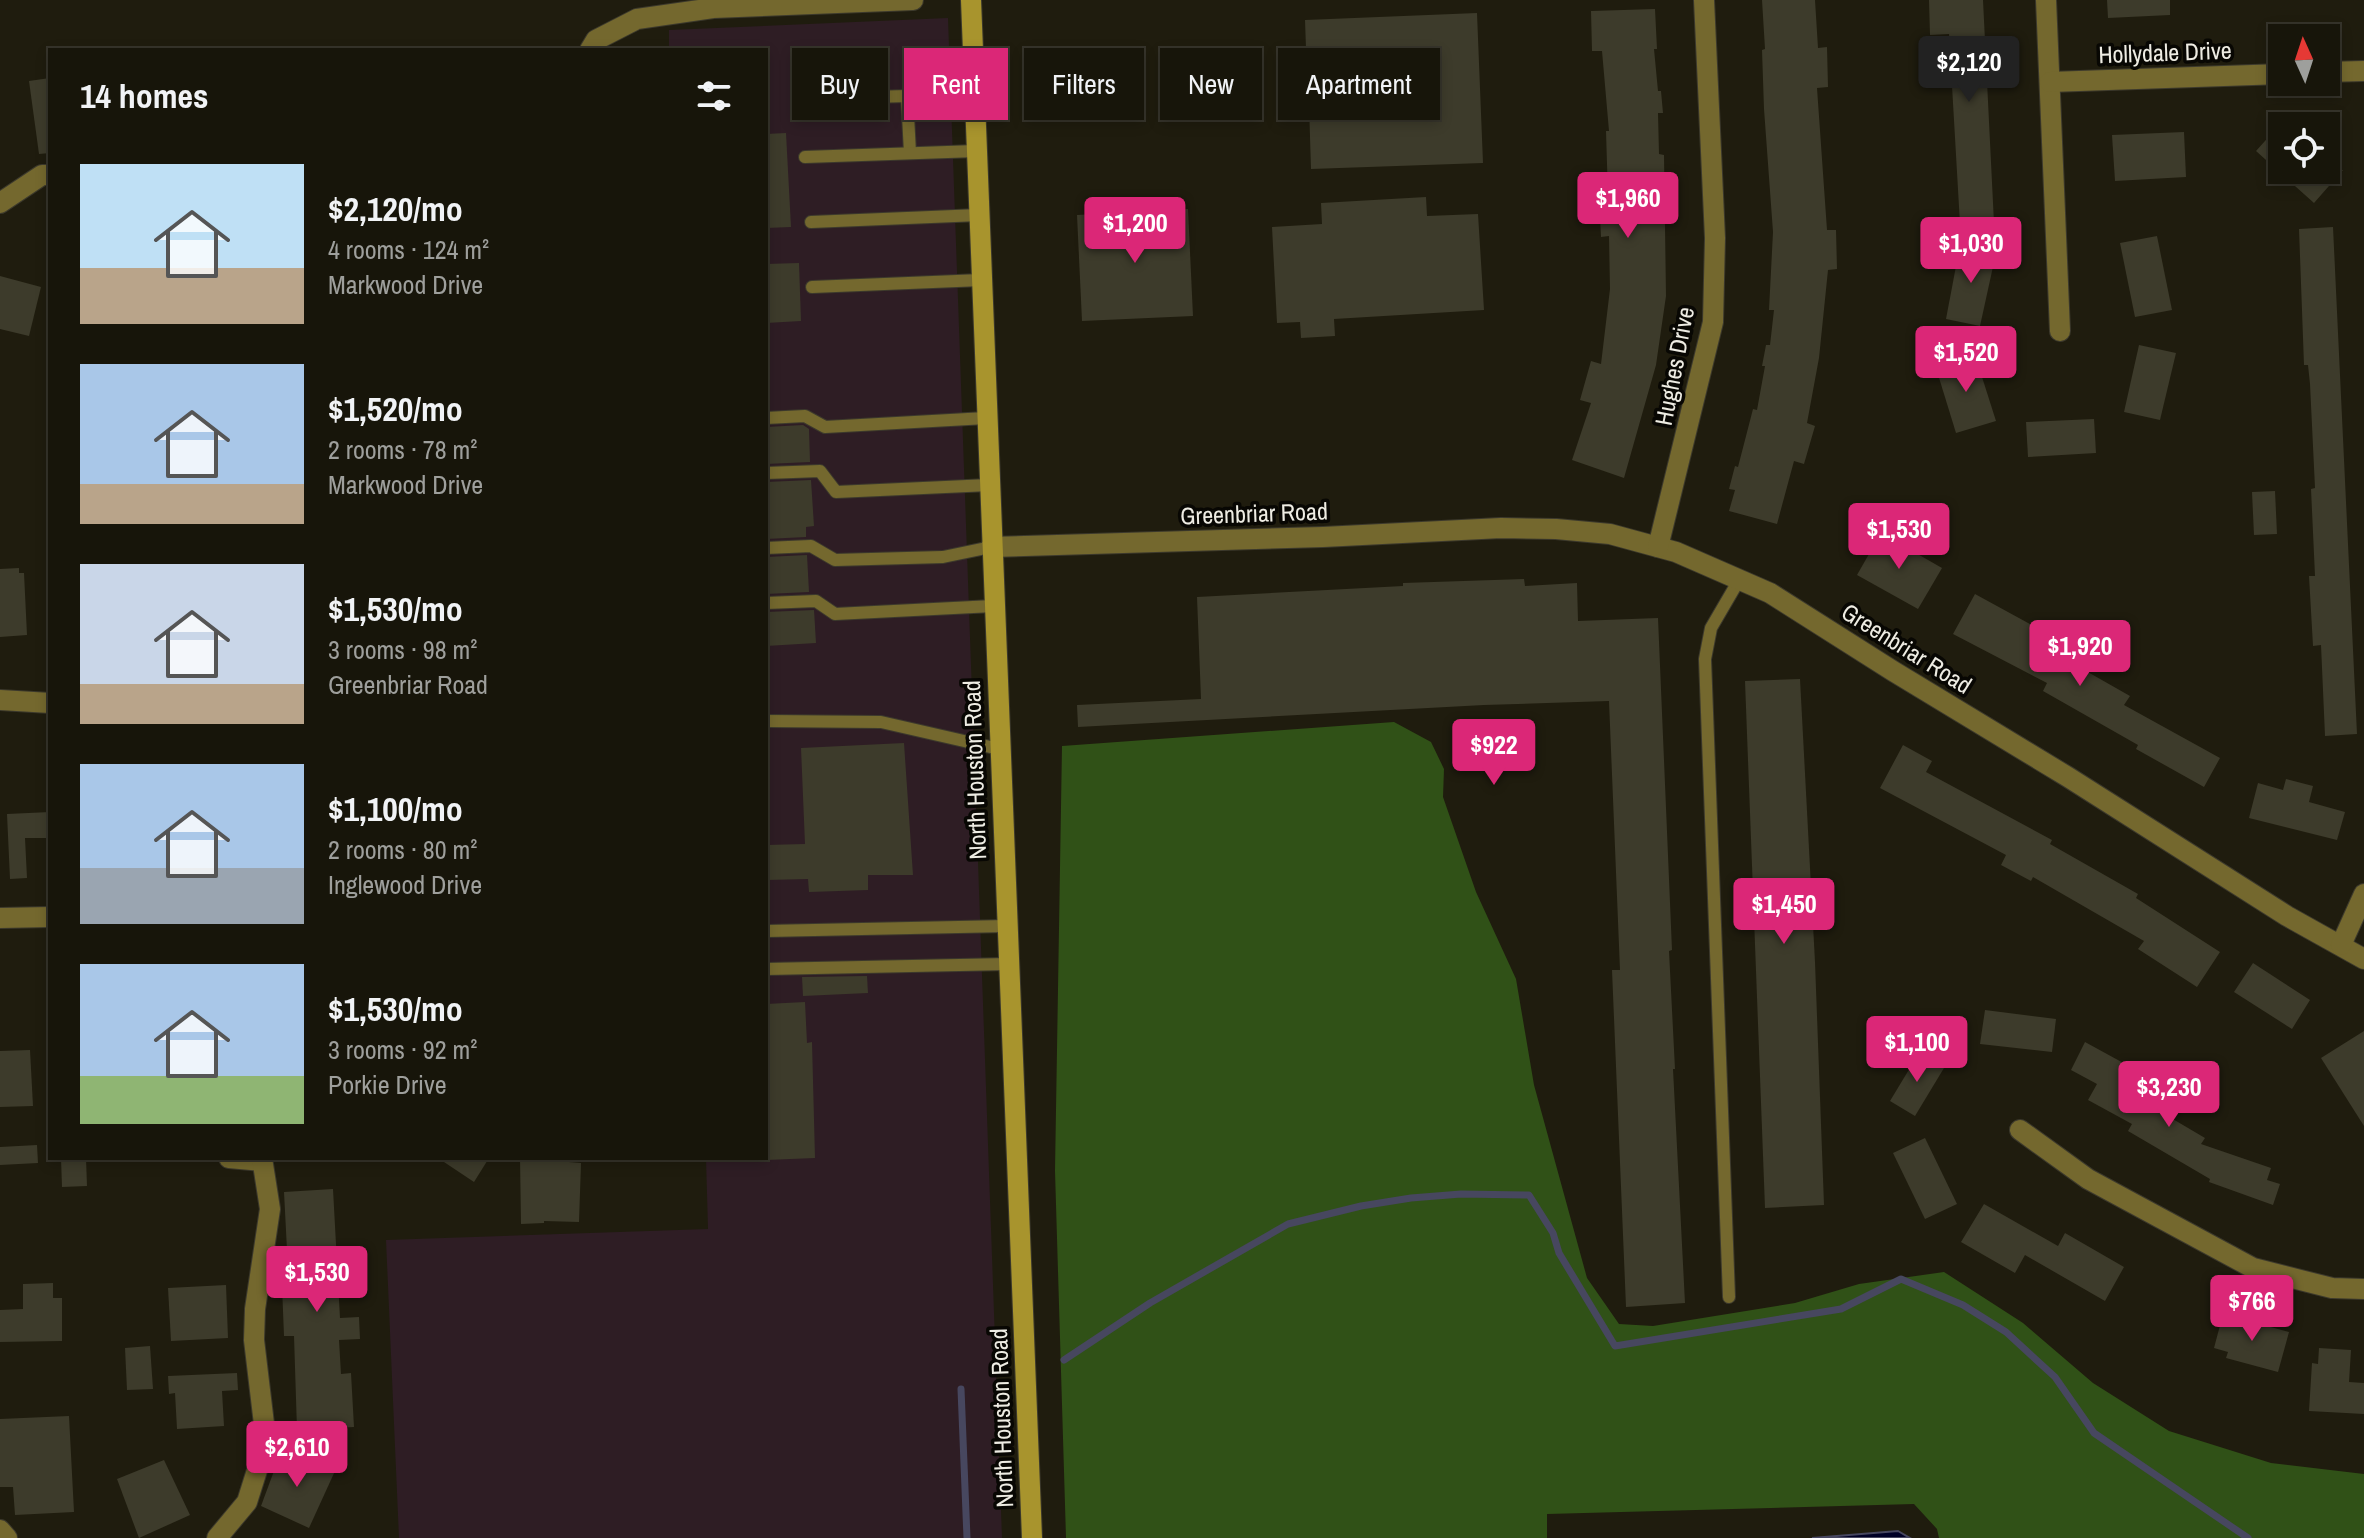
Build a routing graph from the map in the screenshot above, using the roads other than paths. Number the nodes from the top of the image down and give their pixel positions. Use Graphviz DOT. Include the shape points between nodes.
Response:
graph roads {
  1 [pos="913,0"];
  2 [pos="971,0"];
  3 [pos="1704,0"];
  4 [pos="2046,0"];
  5 [pos="868,1"];
  6 [pos="828,2"];
  7 [pos="591,48"];
  8 [pos="2364,71"];
  9 [pos="2340,72"];
  10 [pos="2268,74"];
  11 [pos="2050,82"];
  12 [pos="888,97"];
  13 [pos="976,151"];
  14 [pos="910,153"];
  15 [pos="805,157"];
  16 [pos="48,175"];
  17 [pos="0,203"];
  18 [pos="979,215"];
  19 [pos="811,222"];
  20 [pos="981,280"];
  21 [pos="812,287"];
  22 [pos="2060,331"];
  23 [pos="768,418"];
  24 [pos="986,418"];
  25 [pos="768,473"];
  26 [pos="989,485"];
  27 [pos="991,547"];
  28 [pos="1658,547"];
  29 [pos="768,548"];
  30 [pos="1739,580"];
  31 [pos="768,603"];
  32 [pos="993,606"];
  33 [pos="0,700"];
  34 [pos="48,703"];
  35 [pos="768,721"];
  36 [pos="999,749"];
  37 [pos="2364,894"];
  38 [pos="48,917"];
  39 [pos="0,918"];
  40 [pos="1007,926"];
  41 [pos="768,931"];
  42 [pos="2341,945"];
  43 [pos="2364,959"];
  44 [pos="1008,964"];
  45 [pos="768,969"];
  46 [pos="2020,1130"];
  47 [pos="262,1160"];
  48 [pos="2364,1289"];
  49 [pos="1729,1297"];
  50 [pos="0,1530"];
  51 [pos="7,1538"];
  52 [pos="217,1538"];
  53 [pos="1032,1538"];
  1 -- 5 [label="street"];
  2 -- 13 [label="street, North Houston Road"];
  3 -- 28 [label="street, Hughes Drive" via="1715,238 1713,322"];
  4 -- 11 [label="street"];
  5 -- 6 [label="street"];
  6 -- 7 [label="street" via="713,8 637,19 596,40"];
  8 -- 9 [label="street"];
  10 -- 11 [label="street, Hollydale Drive"];
  11 -- 22 [label="street"];
  12 -- 14 [label="lane" via="907,96"];
  13 -- 14 [label="lane"];
  13 -- 18 [label="street, North Houston Road"];
  14 -- 15 [label="lane"];
  16 -- 17 [label="street"];
  18 -- 19 [label="lane"];
  18 -- 20 [label="street, North Houston Road"];
  20 -- 21 [label="lane"];
  20 -- 24 [label="street, North Houston Road"];
  23 -- 24 [label="lane" via="805,416 825,427"];
  24 -- 26 [label="street, North Houston Road"];
  25 -- 26 [label="lane" via="820,471 836,492"];
  26 -- 27 [label="street, North Houston Road"];
  27 -- 28 [label="street, Greenbriar Road" via="1515,528 1610,534"];
  27 -- 29 [label="lane" via="943,557 835,560 811,546"];
  27 -- 32 [label="street, North Houston Road"];
  28 -- 30 [label="street, Greenbriar Road"];
  30 -- 42 [label="street, Greenbriar Road" via="1770,593"];
  30 -- 49 [label="lane" via="1711,628 1705,659"];
  31 -- 32 [label="lane" via="816,601 835,614"];
  32 -- 36 [label="street, North Houston Road"];
  33 -- 34 [label="street"];
  35 -- 36 [label="lane" via="881,722"];
  36 -- 40 [label="street, North Houston Road"];
  37 -- 42 [label="street"];
  38 -- 39 [label="street"];
  40 -- 41 [label="lane"];
  40 -- 44 [label="street, North Houston Road"];
  42 -- 43 [label="street, Greenbriar Road"];
  44 -- 45 [label="lane"];
  44 -- 53 [label="street, North Houston Road"];
  46 -- 48 [label="street" via="2088,1179 2253,1268 2332,1288"];
  47 -- 52 [label="street" via="270,1209 254,1340 264,1424 247,1502"];
  50 -- 51 [label="street"];
}
